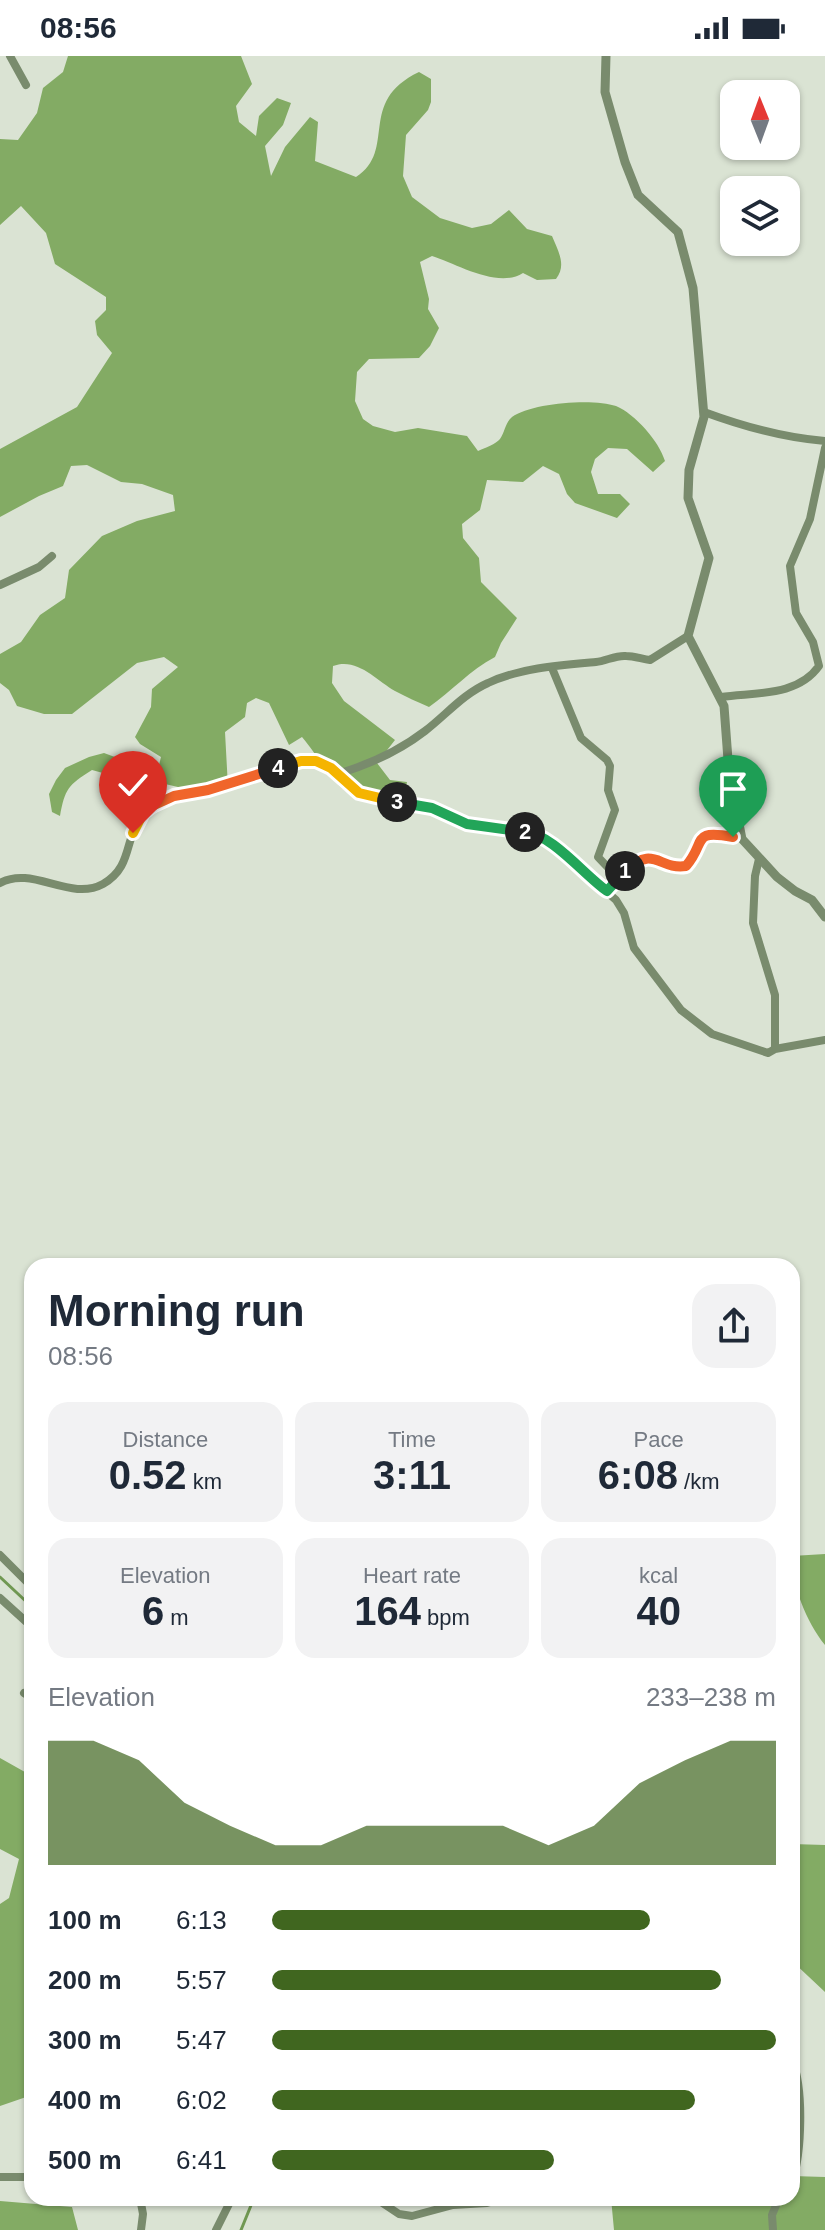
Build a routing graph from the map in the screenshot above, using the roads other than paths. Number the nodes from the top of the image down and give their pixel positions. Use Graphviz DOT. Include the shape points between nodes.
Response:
graph roads {
  1 [pos="10,56"];
  2 [pos="606,56"];
  3 [pos="26,85"];
  4 [pos="704,412"];
  5 [pos="825,441"];
  6 [pos="825,448"];
  7 [pos="52,556"];
  8 [pos="0,585"];
  9 [pos="688,636"];
  10 [pos="552,668"];
  11 [pos="721,697"];
  12 [pos="337,774"];
  13 [pos="741,835"];
  14 [pos="759,859"];
  15 [pos="617,877"];
  16 [pos="0,883"];
  17 [pos="607,891"];
  18 [pos="825,917"];
  19 [pos="825,1040"];
  20 [pos="775,1049"];
  21 [pos="0,1555"];
  22 [pos="24,1579"];
  23 [pos="0,1598"];
  24 [pos="24,1620"];
  25 [pos="0,2177"];
  26 [pos="24,2177"];
  27 [pos="141,2206"];
  28 [pos="228,2206"];
  29 [pos="387,2206"];
  30 [pos="449,2206"];
  31 [pos="776,2206"];
  32 [pos="143,2229"];
  33 [pos="216,2230"];
  34 [pos="773,2230"];
  1 -- 3 [label="street"];
  2 -- 4 [label="street" via="605,92 638,195 678,232 686,257"];
  4 -- 5 [label="street"];
  4 -- 9 [label="street" via="689,470 688,498 709,558"];
  6 -- 11 [label="street" via="810,519 790,566 796,613 813,642 819,666 811,677 787,688"];
  7 -- 8 [label="street"];
  9 -- 10 [label="street" via="650,660 623,655"];
  9 -- 11 [label="street"];
  10 -- 12 [label="street" via="488,683 404,745"];
  10 -- 15 [label="street" via="581,738 610,766 608,790 615,810 598,857"];
  11 -- 13 [label="street"];
  12 -- 16 [label="street" via="316,761 301,761 157,802 143,813 121,870 91,890 23,878"];
  12 -- 17 [label="street" via="359,793 376,799 432,808 467,824 532,832"];
  13 -- 14 [label="street"];
  13 -- 15 [label="street" via="704,836 686,866 646,859"];
  14 -- 18 [label="street" via="812,900"];
  14 -- 20 [label="street" via="753,923 775,995"];
  15 -- 17 [label="street"];
  17 -- 20 [label="street" via="624,913 634,948 681,1010 712,1034 768,1053"];
  19 -- 20 [label="street"];
  21 -- 22 [label="street"];
  23 -- 24 [label="street"];
  25 -- 26 [label="street"];
  27 -- 32 [label="street"];
  28 -- 33 [label="street"];
  29 -- 30 [label="street" via="412,2216"];
  31 -- 34 [label="street"];
}
